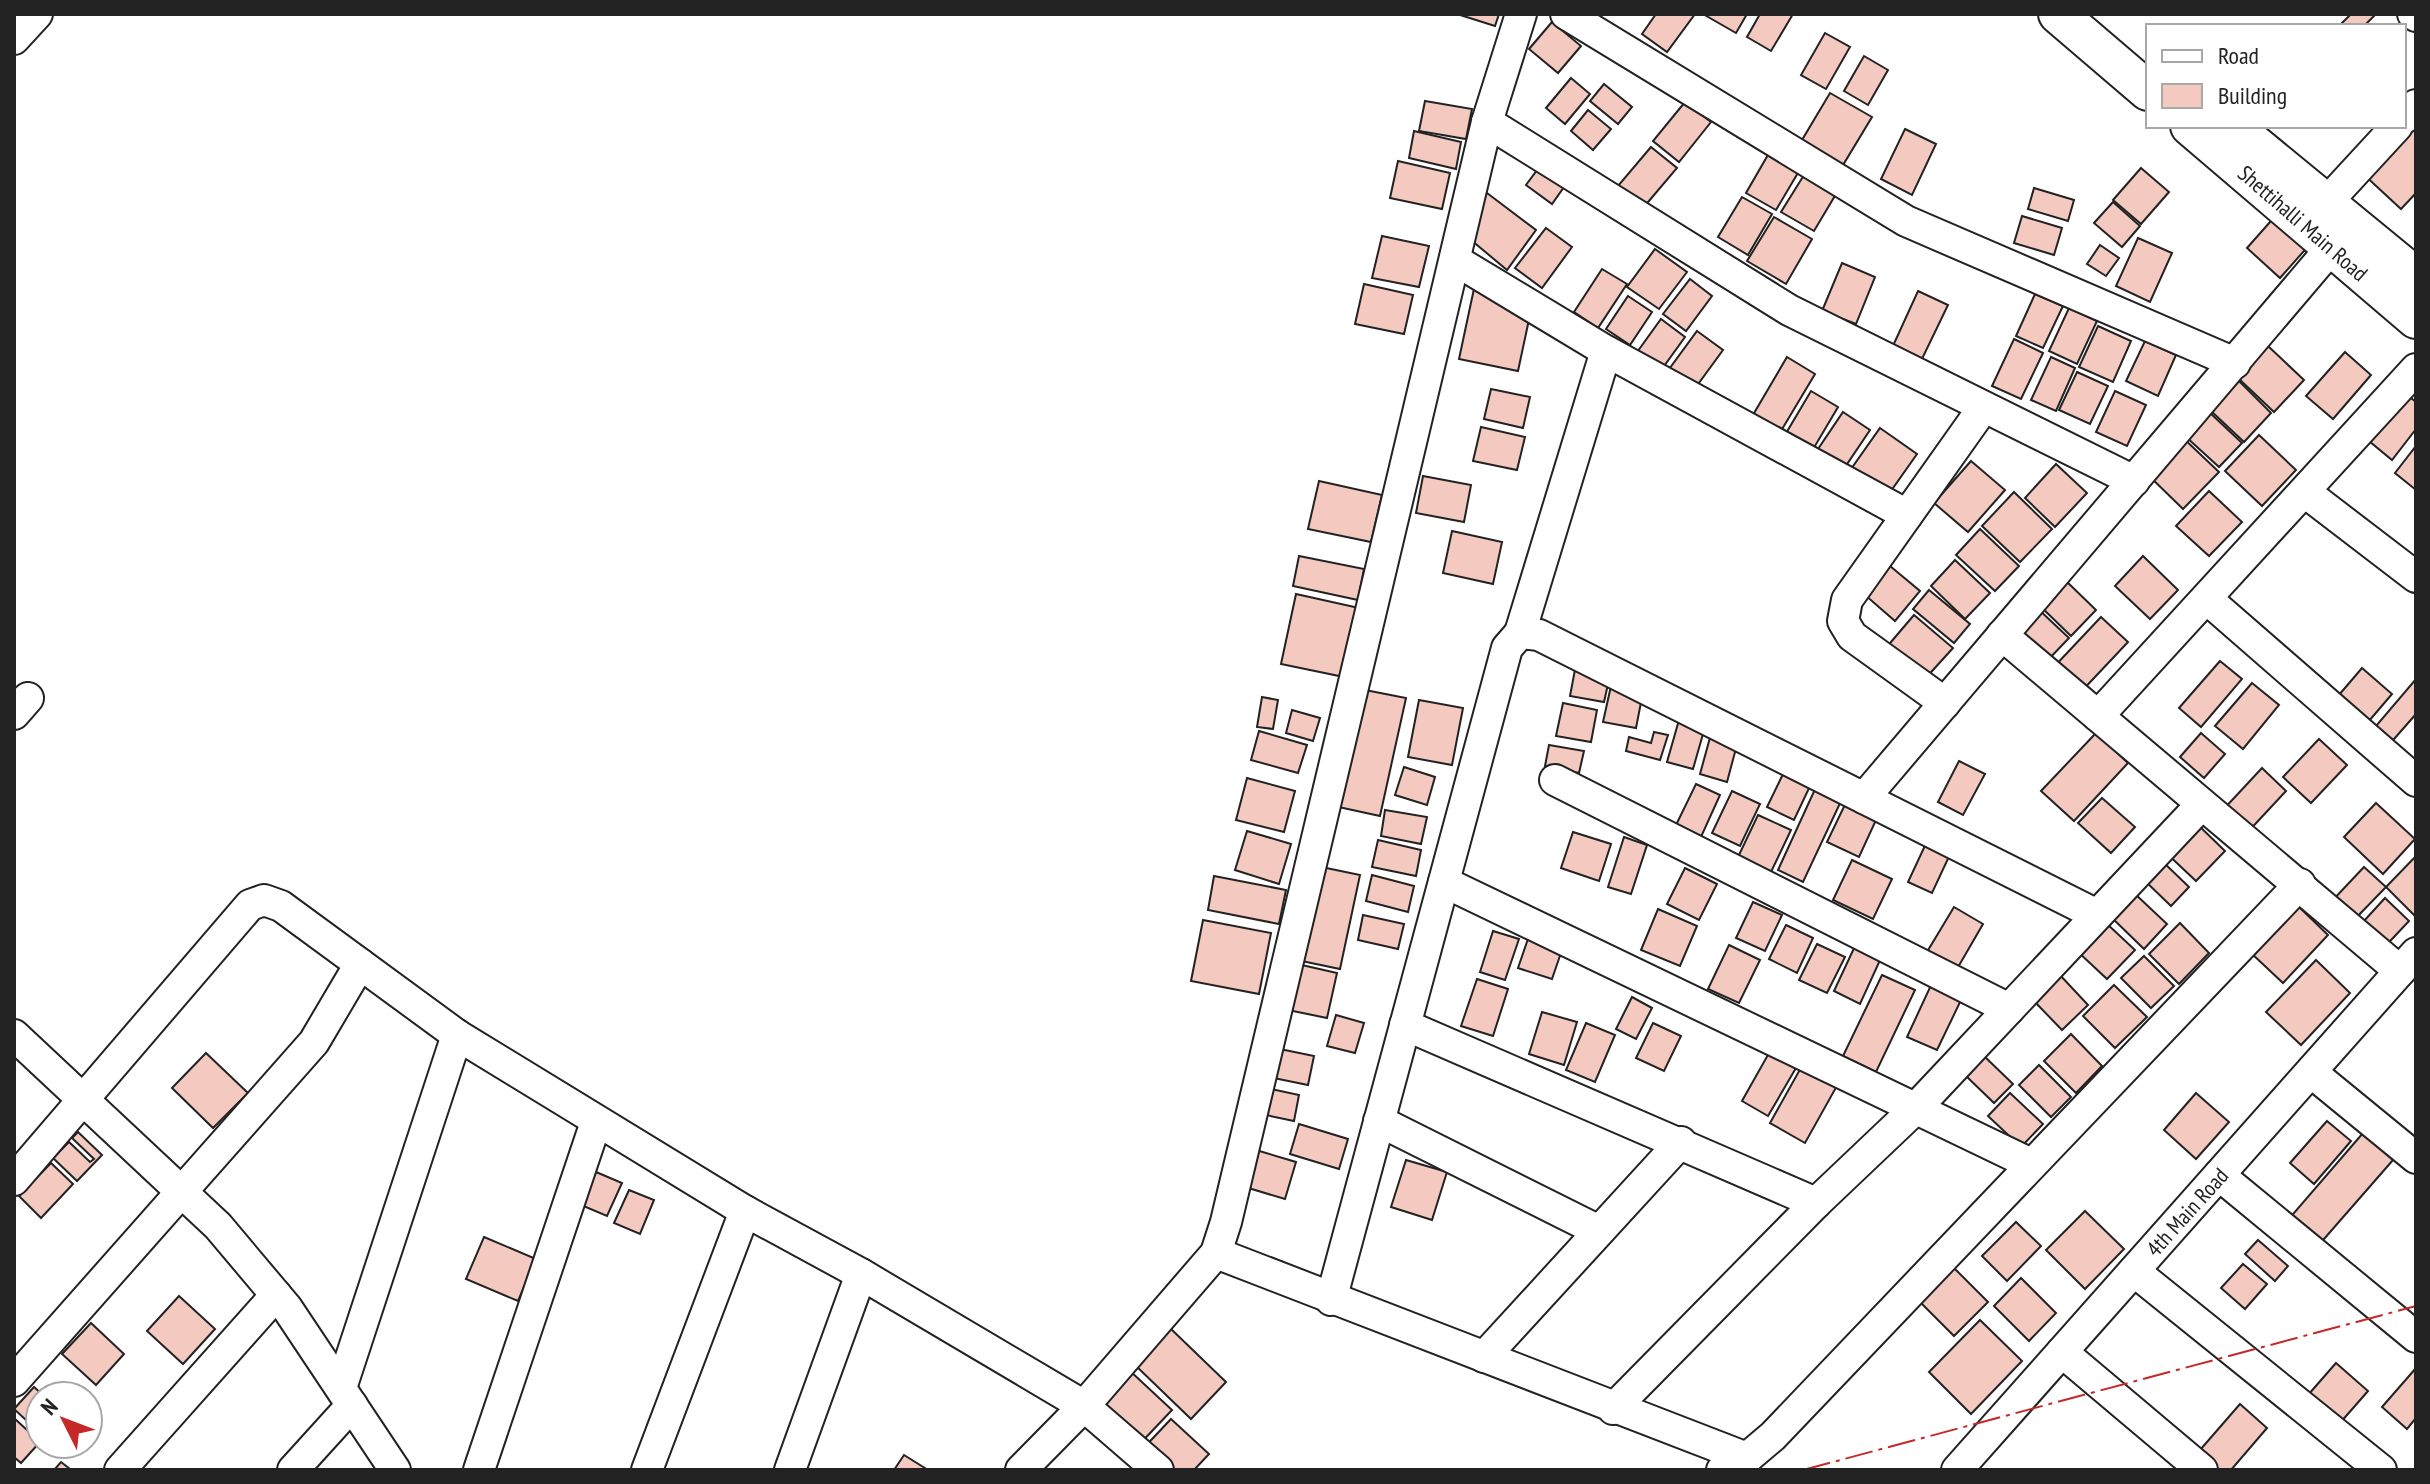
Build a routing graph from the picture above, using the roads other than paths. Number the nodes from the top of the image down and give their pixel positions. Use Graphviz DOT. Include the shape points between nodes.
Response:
graph roads {
  1 [pos="37,14"];
  2 [pos="1521,14"];
  3 [pos="1566,14"];
  4 [pos="2058,14"];
  5 [pos="2097,14"];
  6 [pos="14,39"];
  7 [pos="2146,54"];
  8 [pos="2146,89"];
  9 [pos="1487,122"];
  10 [pos="2192,128"];
  11 [pos="2234,128"];
  12 [pos="2395,128"];
  13 [pos="2326,203"];
  14 [pos="2332,247"];
  15 [pos="1455,260"];
  16 [pos="2416,277"];
  17 [pos="2416,319"];
  18 [pos="1606,351"];
  19 [pos="2235,363"];
  20 [pos="2416,369"];
  21 [pos="1983,408"];
  22 [pos="2134,481"];
  23 [pos="2305,492"];
  24 [pos="1907,515"];
  25 [pos="2416,577"];
  26 [pos="2207,599"];
  27 [pos="1520,633"];
  28 [pos="2002,635"];
  29 [pos="1945,703"];
  30 [pos="2098,716"];
  31 [pos="1555,780"];
  32 [pos="2416,781"];
  33 [pos="1864,798"];
  34 [pos="2201,805"];
  35 [pos="1444,882"];
  36 [pos="2300,884"];
  37 [pos="2097,915"];
  38 [pos="2408,962"];
  39 [pos="360,964"];
  40 [pos="2009,1009"];
  41 [pos="1405,1025"];
  42 [pos="14,1035"];
  43 [pos="457,1035"];
  44 [pos="2311,1072"];
  45 [pos="83,1099"];
  46 [pos="1915,1109"];
  47 [pos="1379,1121"];
  48 [pos="596,1122"];
  49 [pos="1681,1142"];
  50 [pos="2416,1158"];
  51 [pos="2031,1164"];
  52 [pos="2219,1175"];
  53 [pos="14,1180"];
  54 [pos="181,1191"];
  55 [pos="1816,1203"];
  56 [pos="745,1211"];
  57 [pos="1599,1231"];
  58 [pos="1216,1253"];
  59 [pos="2134,1271"];
  60 [pos="861,1274"];
  61 [pos="276,1295"];
  62 [pos="1331,1300"];
  63 [pos="2416,1337"];
  64 [pos="2062,1352"];
  65 [pos="1484,1357"];
  66 [pos="14,1381"];
  67 [pos="347,1397"];
  68 [pos="1084,1406"];
  69 [pos="1613,1409"];
  70 [pos="1735,1464"];
  71 [pos="120,1470"];
  72 [pos="293,1470"];
  73 [pos="395,1470"];
  74 [pos="479,1470"];
  75 [pos="647,1470"];
  76 [pos="790,1470"];
  77 [pos="1021,1470"];
  78 [pos="1158,1470"];
  79 [pos="1957,1470"];
  80 [pos="2202,1470"];
  81 [pos="2381,1470"];
  1 -- 6 [label="street"];
  2 -- 9 [label="street"];
  3 -- 19 [label="street" via="1906,221"];
  4 -- 8 [label="main road"];
  5 -- 7 [label="main road"];
  9 -- 15 [label="street"];
  9 -- 21 [label="street" via="1789,310"];
  10 -- 14 [label="main road, Shettihalli Main Road"];
  11 -- 13 [label="main road, Shettihalli Main Road"];
  12 -- 13 [label="street"];
  13 -- 16 [label="main road, Shettihalli Main Road"];
  14 -- 17 [label="main road, Shettihalli Main Road"];
  14 -- 19 [label="street"];
  15 -- 18 [label="street"];
  15 -- 58 [label="street"];
  18 -- 24 [label="street"];
  18 -- 27 [label="street"];
  19 -- 22 [label="street"];
  20 -- 23 [label="street"];
  21 -- 22 [label="street"];
  21 -- 24 [label="street"];
  22 -- 28 [label="street"];
  23 -- 25 [label="street"];
  23 -- 26 [label="street"];
  24 -- 29 [label="street" via="1847,600 1843,621 1852,636"];
  26 -- 30 [label="street"];
  26 -- 32 [label="street"];
  27 -- 33 [label="street" via="1539,635"];
  27 -- 35 [label="street" via="1507,648"];
  28 -- 29 [label="street"];
  28 -- 30 [label="street"];
  29 -- 33 [label="street"];
  30 -- 34 [label="street"];
  31 -- 40 [label="street"];
  33 -- 37 [label="street"];
  34 -- 36 [label="street"];
  34 -- 37 [label="street"];
  35 -- 41 [label="street"];
  35 -- 46 [label="street"];
  36 -- 38 [label="street"];
  36 -- 51 [label="street"];
  37 -- 40 [label="street"];
  38 -- 44 [label="street, 4th Main Road"];
  39 -- 43 [label="street"];
  39 -- 45 [label="street" via="281,906 264,900 250,905"];
  39 -- 54 [label="street" via="314,1042"];
  40 -- 46 [label="street"];
  41 -- 47 [label="street"];
  41 -- 49 [label="street"];
  42 -- 45 [label="street"];
  43 -- 48 [label="street"];
  43 -- 67 [label="street"];
  44 -- 50 [label="street"];
  44 -- 52 [label="street, 4th Main Road"];
  45 -- 53 [label="street"];
  45 -- 54 [label="street"];
  46 -- 51 [label="street"];
  46 -- 55 [label="street"];
  47 -- 57 [label="street"];
  47 -- 62 [label="street"];
  48 -- 56 [label="street"];
  48 -- 74 [label="street"];
  49 -- 55 [label="street"];
  49 -- 57 [label="street"];
  51 -- 70 [label="street" via="1773,1436"];
  52 -- 59 [label="street, 4th Main Road"];
  52 -- 63 [label="street"];
  54 -- 61 [label="street"];
  54 -- 66 [label="street"];
  55 -- 69 [label="street"];
  56 -- 60 [label="street"];
  56 -- 75 [label="street"];
  57 -- 65 [label="street"];
  58 -- 62 [label="street"];
  58 -- 68 [label="street"];
  59 -- 64 [label="street, 4th Main Road"];
  59 -- 81 [label="street"];
  60 -- 68 [label="street"];
  60 -- 76 [label="street"];
  61 -- 67 [label="street"];
  61 -- 71 [label="street"];
  62 -- 65 [label="street"];
  64 -- 79 [label="street, 4th Main Road"];
  64 -- 80 [label="street"];
  65 -- 69 [label="street"];
  67 -- 72 [label="street"];
  67 -- 73 [label="street"];
  68 -- 77 [label="street"];
  68 -- 78 [label="street"];
  69 -- 70 [label="street"];
}
